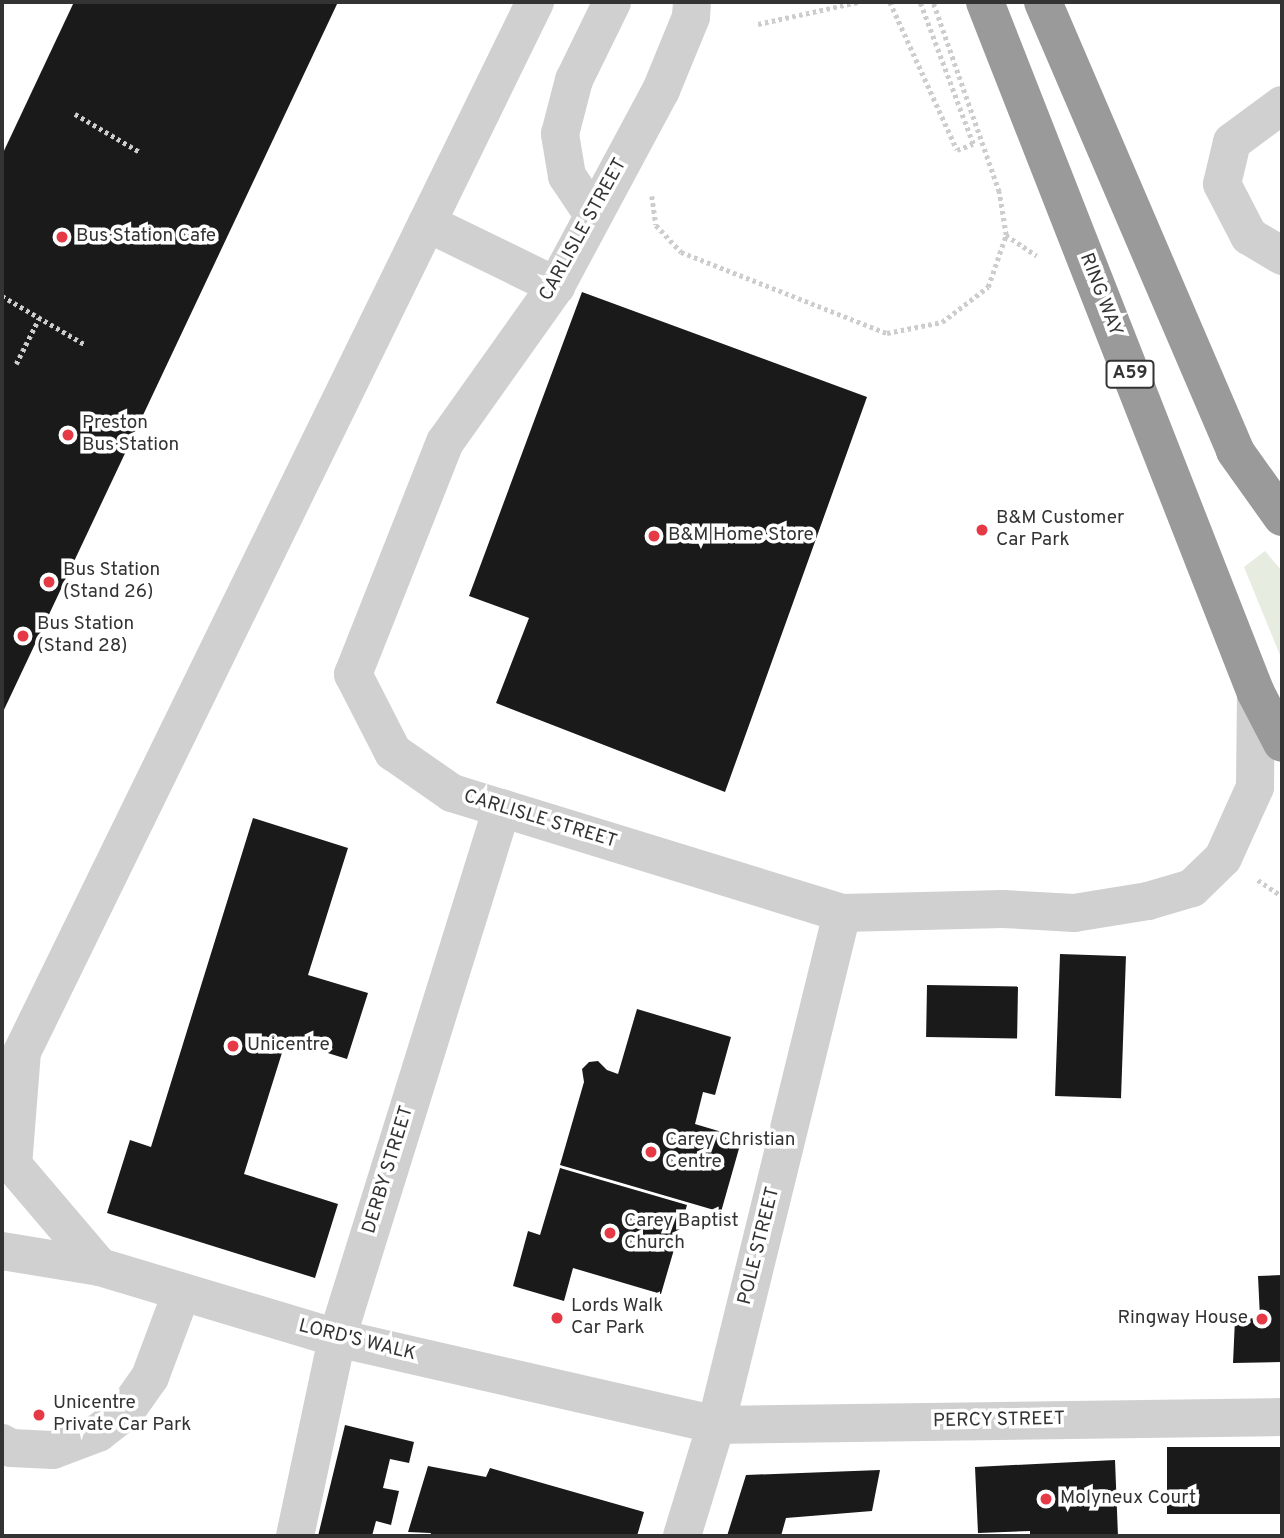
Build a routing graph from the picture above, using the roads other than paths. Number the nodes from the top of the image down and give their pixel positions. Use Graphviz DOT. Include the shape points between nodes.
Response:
graph roads {
  1 [pos="535,2"];
  2 [pos="692,2"];
  3 [pos="985,2"];
  4 [pos="1043,2"];
  5 [pos="611,5"];
  6 [pos="1282,105"];
  7 [pos="593,215"];
  8 [pos="427,223"];
  9 [pos="1282,256"];
  10 [pos="556,286"];
  11 [pos="1282,517"];
  12 [pos="1255,693"];
  13 [pos="1282,743"];
  14 [pos="502,807"];
  15 [pos="842,913"];
  16 [pos="10,1082"];
  17 [pos="6,1160"];
  18 [pos="2,1251"];
  19 [pos="100,1267"];
  20 [pos="181,1294"];
  21 [pos="337,1338"];
  22 [pos="1282,1417"];
  23 [pos="716,1425"];
  24 [pos="2,1443"];
  25 [pos="295,1536"];
  26 [pos="682,1536"];
  1 -- 8 [label="street"];
  2 -- 7 [label="street, CARLISLE STREET" via="691,17 661,90"];
  3 -- 12 [label="highway, RING WAY / A59"];
  4 -- 11 [label="highway" via="1235,451"];
  5 -- 7 [label="street" via="574,79 560,134 567,176"];
  6 -- 9 [label="street" via="1232,142 1222,184 1249,236"];
  7 -- 10 [label="street, CARLISLE STREET"];
  8 -- 10 [label="street"];
  8 -- 16 [label="street"];
  10 -- 14 [label="street, CARLISLE STREET" via="445,442 353,674 393,752 453,793"];
  12 -- 13 [label="highway, RING WAY / A59"];
  12 -- 15 [label="street, CARLISLE STREET" via="1255,788 1223,858 1192,888 1148,901 1074,912"];
  14 -- 15 [label="street, CARLISLE STREET"];
  14 -- 21 [label="street, DERBY STREET"];
  15 -- 23 [label="street, POLE STREET"];
  16 -- 17 [label="street"];
  17 -- 19 [label="street"];
  18 -- 19 [label="street, LORD'S WALK"];
  19 -- 20 [label="street, LORD'S WALK"];
  20 -- 21 [label="street, LORD'S WALK"];
  20 -- 24 [label="street" via="150,1377 126,1411 98,1433 52,1450 11,1448"];
  21 -- 23 [label="street, LORD'S WALK"];
  21 -- 25 [label="street, DERBY STREET"];
  22 -- 23 [label="street, PERCY STREET"];
  23 -- 26 [label="street, POLE STREET"];
}
